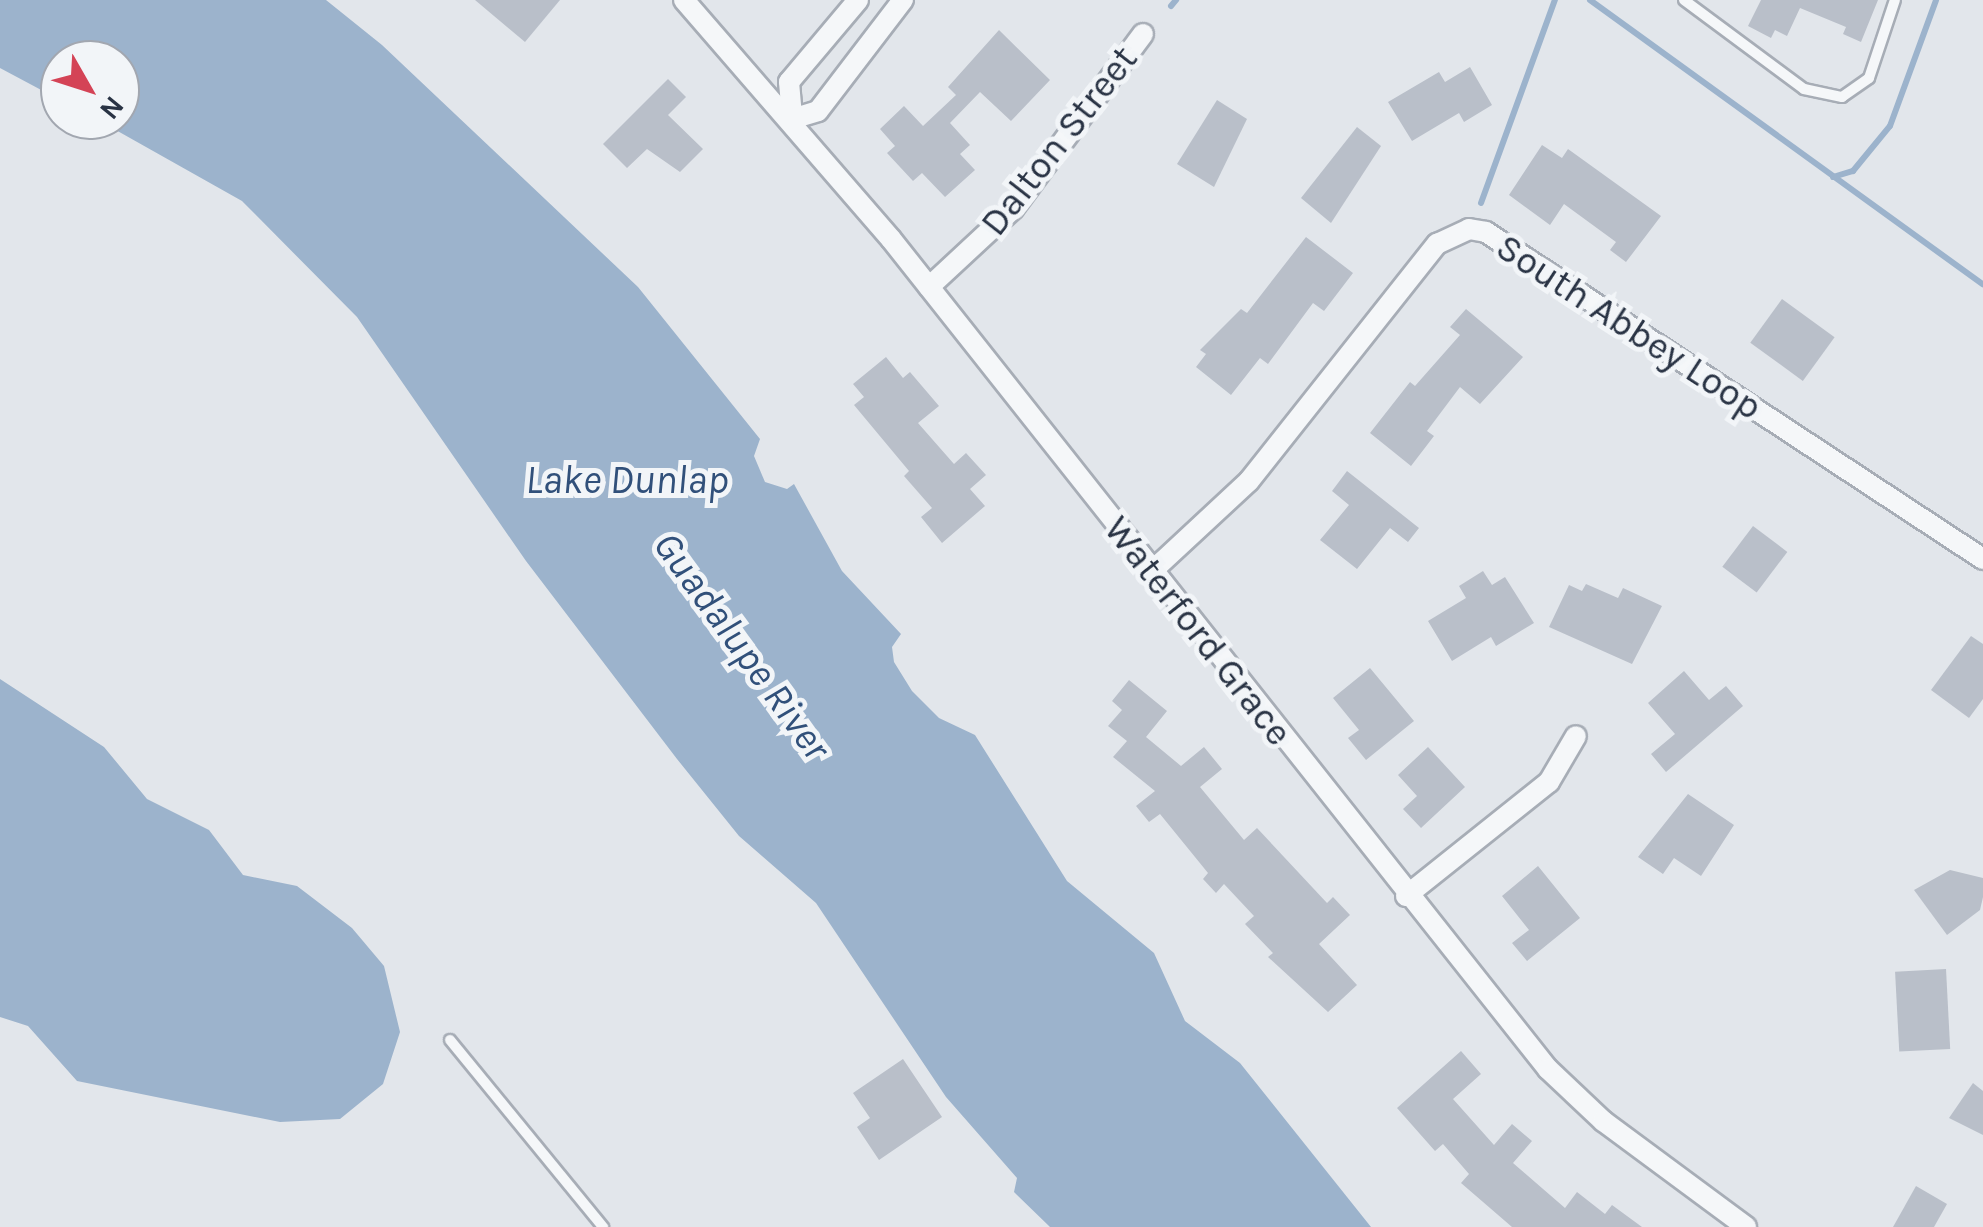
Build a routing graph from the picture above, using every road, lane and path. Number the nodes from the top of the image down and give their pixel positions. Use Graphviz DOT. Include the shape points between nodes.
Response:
graph roads {
  1 [pos="684,0"];
  2 [pos="858,0"];
  3 [pos="903,0"];
  4 [pos="1684,0"];
  5 [pos="1895,0"];
  6 [pos="1144,34"];
  7 [pos="792,119"];
  8 [pos="929,287"];
  9 [pos="1983,559"];
  10 [pos="1150,573"];
  11 [pos="1576,736"];
  12 [pos="1406,896"];
  13 [pos="450,1040"];
  14 [pos="603,1227"];
  15 [pos="1746,1227"];
  1 -- 7 [label="street, Waterford Grace"];
  2 -- 7 [label="street" via="789,82"];
  3 -- 7 [label="street" via="818,111"];
  4 -- 5 [label="lane" via="1804,89 1842,97 1869,78"];
  6 -- 8 [label="street, Dalton Street" via="1013,209"];
  7 -- 8 [label="street, Waterford Grace"];
  8 -- 10 [label="street, Waterford Grace"];
  9 -- 10 [label="street, South Abbey Loop" via="1502,243 1469,229 1437,244 1249,481"];
  10 -- 12 [label="street, Waterford Grace"];
  11 -- 12 [label="street" via="1550,782"];
  12 -- 15 [label="street, Waterford Grace" via="1576,1097"];
  13 -- 14 [label="lane"];
}
